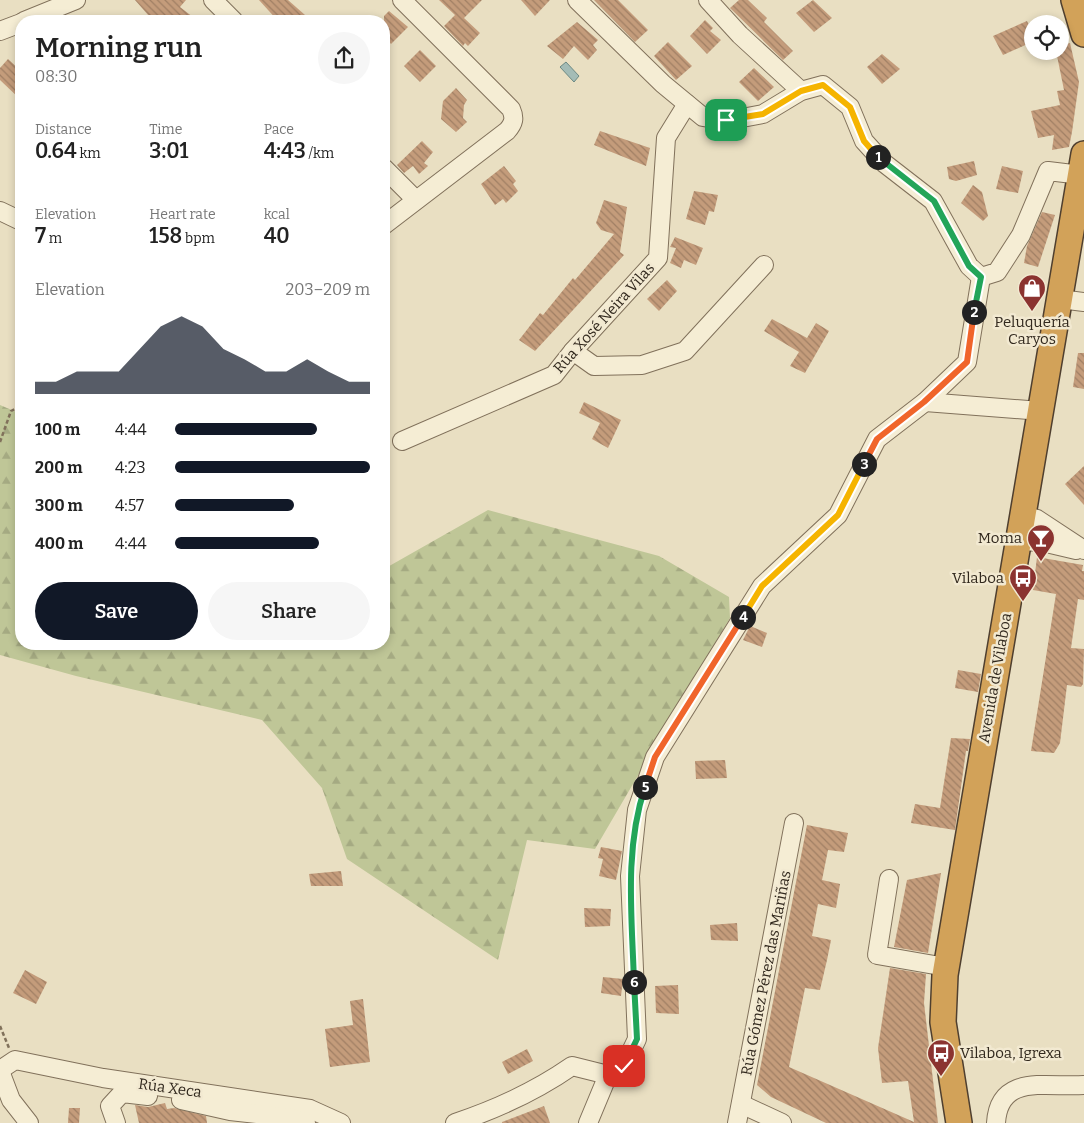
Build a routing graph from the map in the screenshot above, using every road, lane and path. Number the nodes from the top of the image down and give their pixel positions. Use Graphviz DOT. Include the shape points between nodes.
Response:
graph roads {
  1 [pos="76,0"];
  2 [pos="213,0"];
  3 [pos="402,0"];
  4 [pos="577,0"];
  5 [pos="708,0"];
  6 [pos="1074,0"];
  7 [pos="42,15"];
  8 [pos="228,15"];
  9 [pos="1084,34"];
  10 [pos="801,91"];
  11 [pos="688,104"];
  12 [pos="1082,165"];
  13 [pos="390,174"];
  14 [pos="416,200"];
  15 [pos="0,211"];
  16 [pos="15,218"];
  17 [pos="390,220"];
  18 [pos="764,265"];
  19 [pos="981,277"];
  20 [pos="1060,298"];
  21 [pos="1084,302"];
  22 [pos="572,351"];
  23 [pos="924,402"];
  24 [pos="15,409"];
  25 [pos="1041,411"];
  26 [pos="402,441"];
  27 [pos="0,442"];
  28 [pos="1036,536"];
  29 [pos="1084,551"];
  30 [pos="794,823"];
  31 [pos="889,878"];
  32 [pos="946,967"];
  33 [pos="0,1026"];
  34 [pos="5,1067"];
  35 [pos="608,1075"];
  36 [pos="1084,1085"];
  37 [pos="742,1104"];
  38 [pos="29,1123"];
  39 [pos="116,1123"];
  40 [pos="306,1123"];
  41 [pos="341,1123"];
  42 [pos="455,1123"];
  43 [pos="588,1123"];
  44 [pos="737,1123"];
  45 [pos="782,1123"];
  46 [pos="959,1123"];
  47 [pos="996,1123"];
  1 -- 7 [label="street"];
  2 -- 8 [label="street"];
  3 -- 14 [label="street" via="511,109 514,117 507,132"];
  4 -- 11 [label="street"];
  5 -- 10 [label="street" via="740,35"];
  6 -- 9 [label="highway"];
  10 -- 11 [label="street" via="763,114 726,120 703,117"];
  10 -- 19 [label="street" via="823,85 850,107 864,141 884,163 934,201 969,266"];
  11 -- 22 [label="street, Rúa Xosé Neira Vilas" via="666,138 658,258"];
  12 -- 19 [label="street" via="1048,171 1021,235 997,272"];
  12 -- 20 [label="highway, Avenida de Vilaboa"];
  13 -- 14 [label="street"];
  14 -- 17 [label="street"];
  15 -- 16 [label="street"];
  18 -- 22 [label="street" via="685,351 642,365 594,366"];
  19 -- 23 [label="street" via="967,362"];
  20 -- 21 [label="street"];
  20 -- 25 [label="highway, Avenida de Vilaboa"];
  22 -- 26 [label="street, Rúa Xosé Neira Vilas" via="554,375"];
  23 -- 25 [label="street"];
  23 -- 35 [label="street" via="877,439 838,515 762,586 655,757 637,810 630,876 637,1039 624,1066"];
  24 -- 27 [label="path" via="11,411"];
  25 -- 28 [label="highway, Avenida de Vilaboa" via="1022,515"];
  28 -- 29 [label="street"];
  28 -- 32 [label="highway, Avenida de Vilaboa"];
  30 -- 37 [label="street, Rúa Gómez Pérez das Mariñas"];
  31 -- 32 [label="street" via="877,955"];
  32 -- 46 [label="highway, Avenida de Vilaboa" via="943,1022"];
  33 -- 34 [label="path"];
  34 -- 38 [label="street" via="11,1100"];
  34 -- 41 [label="street, Rúa Xeca" via="310,1109"];
  35 -- 42 [label="street" via="572,1066 541,1087"];
  35 -- 43 [label="street"];
  36 -- 47 [label="street" via="1032,1085 1011,1091 998,1106"];
  37 -- 44 [label="street, Rúa Gómez Pérez das Mariñas"];
  37 -- 45 [label="street"];
  39 -- 40 [label="street" via="110,1106 122,1093 174,1098"];
}
